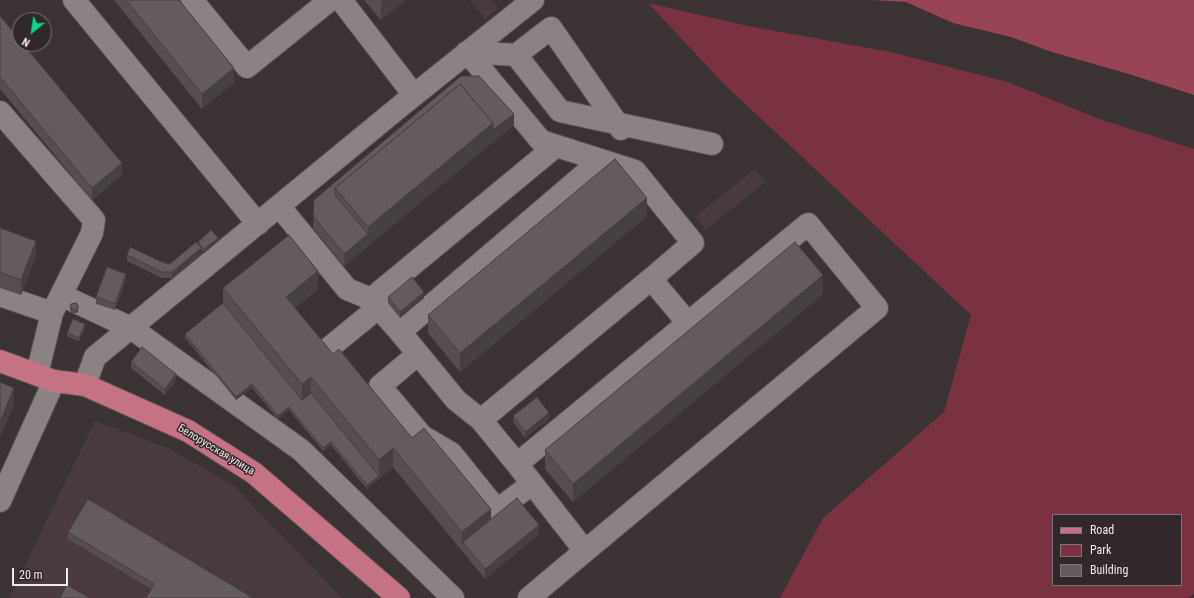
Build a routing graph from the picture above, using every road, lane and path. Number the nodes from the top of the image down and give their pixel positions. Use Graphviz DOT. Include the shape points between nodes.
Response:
graph roads {
  1 [pos="74,0"];
  2 [pos="192,0"];
  3 [pos="330,0"];
  4 [pos="341,0"];
  5 [pos="533,0"];
  6 [pos="467,52"];
  7 [pos="516,55"];
  8 [pos="414,95"];
  9 [pos="0,112"];
  10 [pos="623,131"];
  11 [pos="712,144"];
  12 [pos="556,146"];
  13 [pos="601,160"];
  14 [pos="279,206"];
  15 [pos="258,224"];
  16 [pos="651,279"];
  17 [pos="0,295"];
  18 [pos="375,303"];
  19 [pos="57,304"];
  20 [pos="688,322"];
  21 [pos="132,328"];
  22 [pos="400,332"];
  23 [pos="329,348"];
  24 [pos="418,354"];
  25 [pos="0,361"];
  26 [pos="46,378"];
  27 [pos="85,385"];
  28 [pos="481,420"];
  29 [pos="517,464"];
  30 [pos="532,484"];
  31 [pos="0,501"];
  32 [pos="585,551"];
  33 [pos="392,596"];
  34 [pos="453,598"];
  35 [pos="529,598"];
  1 -- 15 [label="street"];
  2 -- 3 [label="street" via="247,67"];
  4 -- 8 [label="street"];
  5 -- 6 [label="street"];
  6 -- 7 [label="street"];
  6 -- 8 [label="street"];
  6 -- 12 [label="street" via="541,141"];
  7 -- 10 [label="street" via="560,111"];
  7 -- 10 [label="street" via="551,28"];
  8 -- 14 [label="street"];
  9 -- 19 [label="street" via="94,220 92,233"];
  10 -- 11 [label="street"];
  12 -- 13 [label="street"];
  12 -- 18 [label="street"];
  13 -- 16 [label="street" via="635,171 693,243"];
  13 -- 22 [label="street"];
  14 -- 15 [label="street"];
  14 -- 18 [label="street" via="347,289"];
  15 -- 21 [label="street"];
  16 -- 20 [label="street"];
  16 -- 28 [label="street"];
  17 -- 19 [label="street"];
  18 -- 22 [label="street"];
  18 -- 23 [label="street"];
  19 -- 21 [label="street"];
  19 -- 26 [label="street"];
  20 -- 29 [label="street"];
  20 -- 32 [label="street" via="808,224 876,308"];
  21 -- 27 [label="street" via="95,357"];
  21 -- 34 [label="street" via="301,450"];
  22 -- 24 [label="street"];
  24 -- 28 [label="street" via="456,400"];
  24 -- 30 [label="street" via="380,386 422,436 451,453 497,510"];
  25 -- 26 [label="main road, Белорусская улица"];
  26 -- 27 [label="main road, Белорусская улица"];
  26 -- 31 [label="street"];
  27 -- 33 [label="main road, Белорусская улица" via="188,432 254,472"];
  28 -- 29 [label="street"];
  29 -- 30 [label="street"];
  30 -- 32 [label="street"];
  32 -- 35 [label="street"];
}
